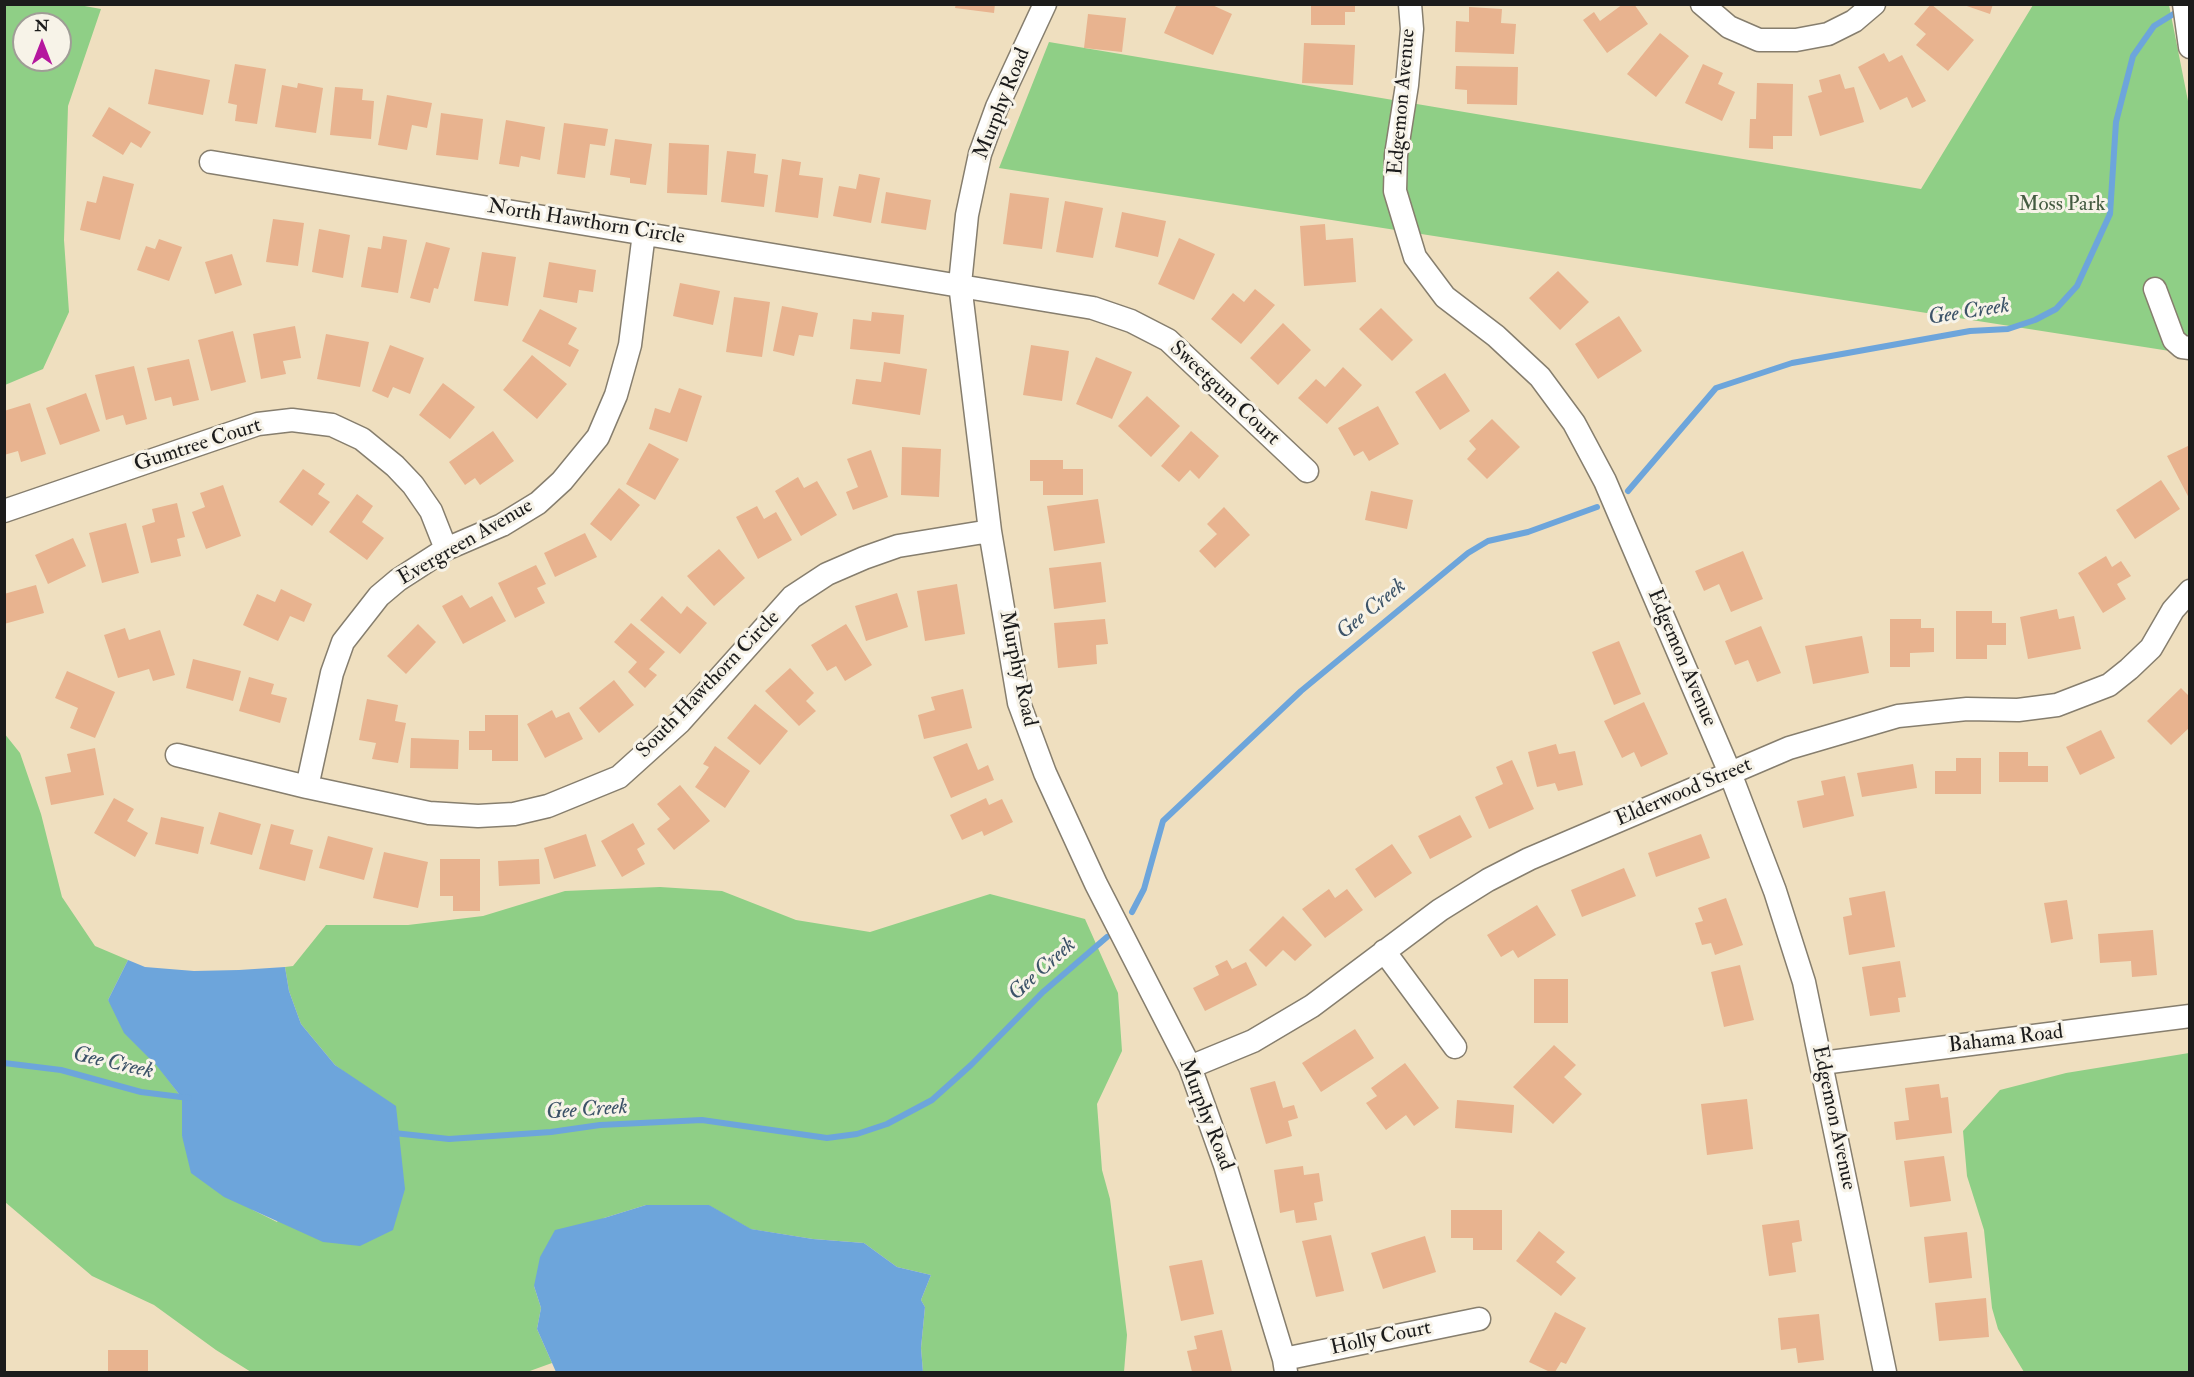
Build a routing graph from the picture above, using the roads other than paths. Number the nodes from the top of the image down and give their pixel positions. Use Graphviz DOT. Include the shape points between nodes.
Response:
graph roads {
  1 [pos="1045,4"];
  2 [pos="1410,4"];
  3 [pos="1702,4"];
  4 [pos="1874,4"];
  5 [pos="2184,4"];
  6 [pos="2189,42"];
  7 [pos="212,162"];
  8 [pos="644,232"];
  9 [pos="960,284"];
  10 [pos="2155,289"];
  11 [pos="2190,348"];
  12 [pos="1307,471"];
  13 [pos="4,511"];
  14 [pos="990,531"];
  15 [pos="446,549"];
  16 [pos="2190,591"];
  17 [pos="177,755"];
  18 [pos="1730,773"];
  19 [pos="307,788"];
  20 [pos="1384,951"];
  21 [pos="2190,1016"];
  22 [pos="1455,1047"];
  23 [pos="1822,1063"];
  24 [pos="1190,1067"];
  25 [pos="1479,1319"];
  26 [pos="1285,1366"];
  27 [pos="1885,1372"];
  1 -- 9 [label="street, Murphy Road" via="997,107 980,154"];
  2 -- 18 [label="street, Edgemon Avenue" via="1412,29 1395,191 1414,257 1445,297 1496,336 1540,377 1574,423 1605,481"];
  3 -- 4 [label="street" via="1729,27 1760,40 1796,40 1828,34 1854,21"];
  5 -- 6 [label="street"];
  7 -- 8 [label="street, North Hawthorn Circle"];
  8 -- 9 [label="street, North Hawthorn Circle"];
  8 -- 15 [label="street, Evergreen Avenue" via="630,345 616,395 598,436 562,481 538,503 502,525"];
  9 -- 12 [label="street, Sweetgum Court" via="1093,308 1168,340"];
  9 -- 14 [label="street, Murphy Road"];
  10 -- 11 [label="street" via="2174,340"];
  13 -- 15 [label="street, Gumtree Court" via="258,424 292,420 332,425 363,439 413,485 431,511"];
  14 -- 19 [label="street, South Hawthorn Circle" via="898,546 827,574 792,597 680,722 619,777 548,806 513,814 439,814"];
  14 -- 24 [label="street, Murphy Road" via="1019,703 1045,773 1096,884"];
  15 -- 19 [label="street, Evergreen Avenue" via="379,596 343,642 332,673"];
  16 -- 18 [label="street, Elderwood Street" via="2173,610 2151,648 2109,685 2089,693 2057,705 2018,710 1967,709 1898,716 1789,748"];
  17 -- 19 [label="street, South Hawthorn Circle"];
  18 -- 20 [label="street, Elderwood Street" via="1488,880"];
  18 -- 23 [label="street, Edgemon Avenue" via="1775,891 1804,982"];
  20 -- 22 [label="street"];
  20 -- 24 [label="street, Elderwood Street" via="1312,1006 1253,1041"];
  21 -- 23 [label="street, Bahama Road"];
  23 -- 27 [label="street, Edgemon Avenue"];
  24 -- 26 [label="street, Murphy Road" via="1225,1165"];
  25 -- 26 [label="street, Holly Court"];
}
